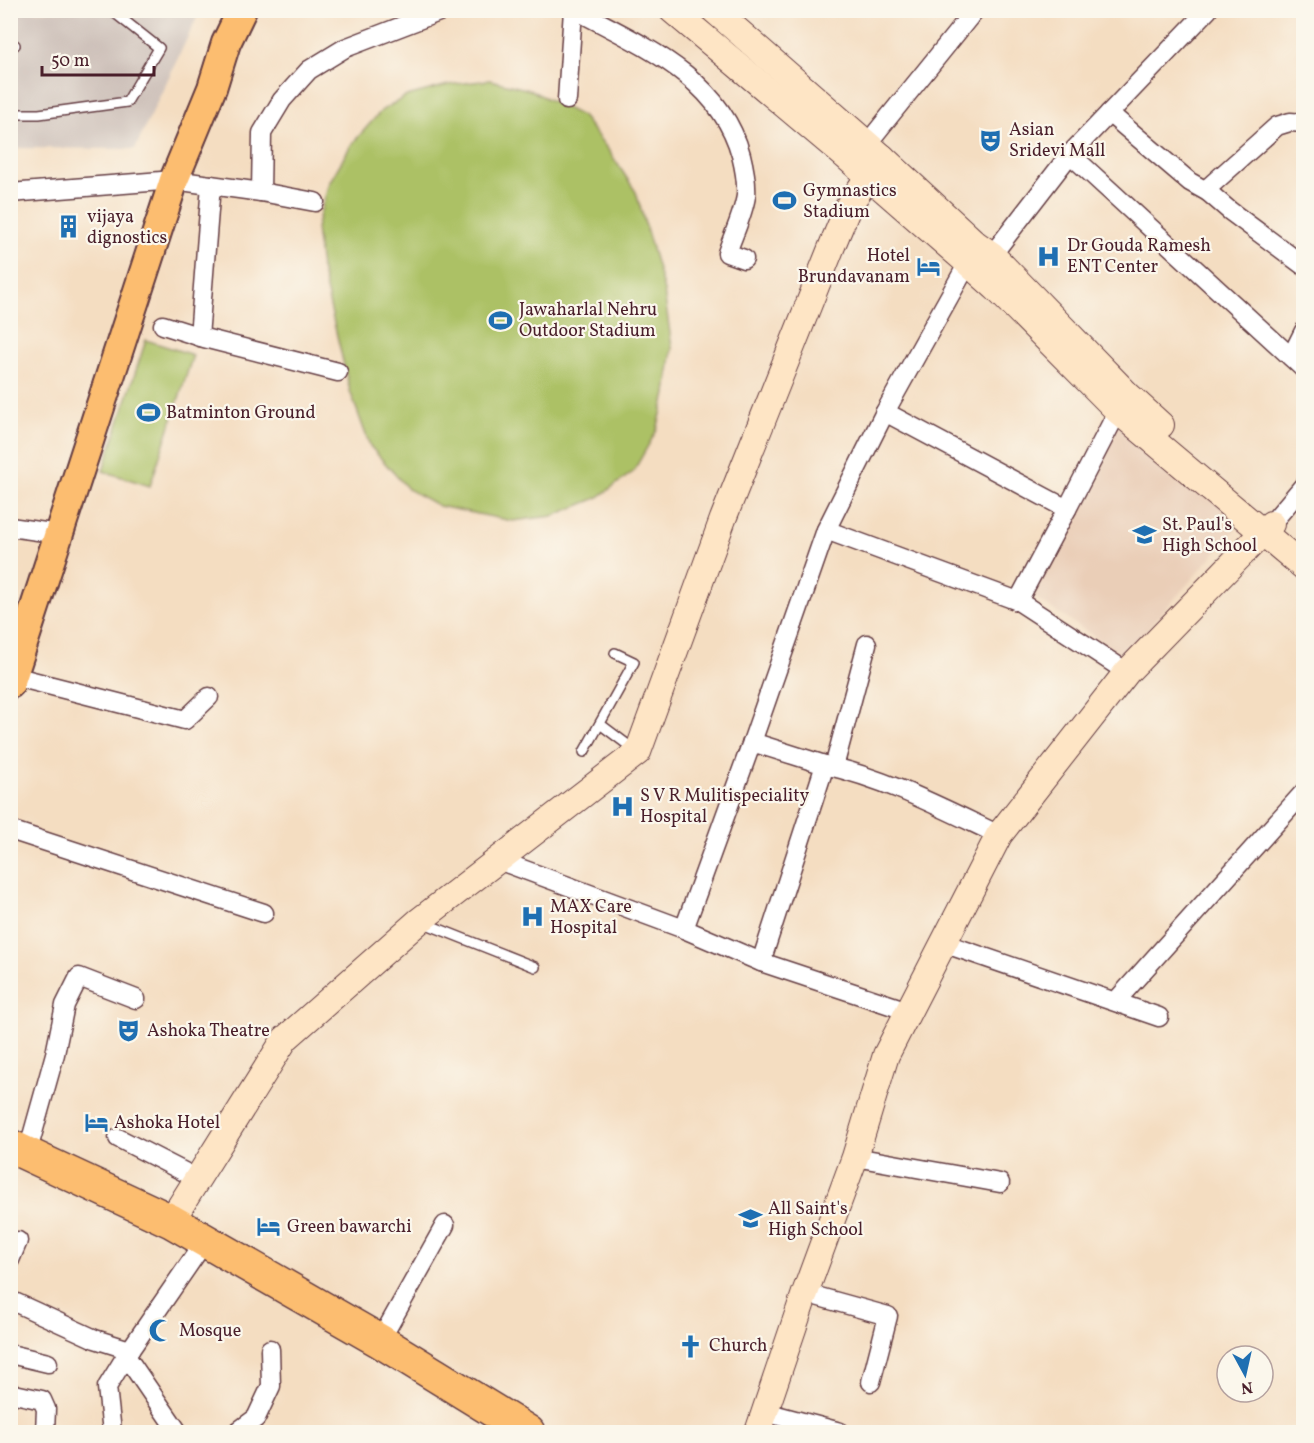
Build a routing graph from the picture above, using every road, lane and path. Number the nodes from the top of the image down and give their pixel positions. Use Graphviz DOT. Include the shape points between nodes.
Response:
graph roads {
  1 [pos="111,10"];
  2 [pos="228,10"];
  3 [pos="242,10"];
  4 [pos="444,10"];
  5 [pos="575,10"];
  6 [pos="672,10"];
  7 [pos="714,10"];
  8 [pos="975,10"];
  9 [pos="1208,10"];
  10 [pos="226,44"];
  11 [pos="567,100"];
  12 [pos="1109,113"];
  13 [pos="10,114"];
  14 [pos="1304,123"];
  15 [pos="1070,154"];
  16 [pos="872,159"];
  17 [pos="174,180"];
  18 [pos="211,185"];
  19 [pos="261,192"];
  20 [pos="1208,192"];
  21 [pos="10,193"];
  22 [pos="315,202"];
  23 [pos="744,259"];
  24 [pos="980,259"];
  25 [pos="1304,266"];
  26 [pos="163,325"];
  27 [pos="1304,331"];
  28 [pos="199,337"];
  29 [pos="1297,363"];
  30 [pos="338,372"];
  31 [pos="1123,403"];
  32 [pos="885,412"];
  33 [pos="1304,485"];
  34 [pos="1067,509"];
  35 [pos="10,527"];
  36 [pos="1266,528"];
  37 [pos="826,530"];
  38 [pos="59,534"];
  39 [pos="1304,543"];
  40 [pos="1304,567"];
  41 [pos="1018,601"];
  42 [pos="867,644"];
  43 [pos="615,653"];
  44 [pos="1127,672"];
  45 [pos="12,680"];
  46 [pos="209,698"];
  47 [pos="600,724"];
  48 [pos="752,742"];
  49 [pos="584,752"];
  50 [pos="638,752"];
  51 [pos="829,766"];
  52 [pos="1304,792"];
  53 [pos="10,830"];
  54 [pos="999,836"];
  55 [pos="498,860"];
  56 [pos="264,913"];
  57 [pos="419,921"];
  58 [pos="684,929"];
  59 [pos="943,943"];
  60 [pos="760,962"];
  61 [pos="535,967"];
  62 [pos="136,999"];
  63 [pos="1116,1001"];
  64 [pos="908,1011"];
  65 [pos="1159,1017"];
  66 [pos="118,1138"];
  67 [pos="16,1155"];
  68 [pos="855,1157"];
  69 [pos="196,1178"];
  70 [pos="1000,1183"];
  71 [pos="171,1221"];
  72 [pos="445,1226"];
  73 [pos="18,1241"];
  74 [pos="196,1254"];
  75 [pos="10,1260"];
  76 [pos="805,1293"];
  77 [pos="10,1300"];
  78 [pos="380,1341"];
  79 [pos="270,1349"];
  80 [pos="128,1353"];
  81 [pos="10,1354"];
  82 [pos="48,1363"];
  83 [pos="872,1382"];
  84 [pos="10,1393"];
  85 [pos="761,1422"];
  86 [pos="45,1432"];
  87 [pos="112,1432"];
  88 [pos="178,1432"];
  89 [pos="237,1432"];
  90 [pos="490,1432"];
  91 [pos="528,1432"];
  92 [pos="840,1432"];
  1 -- 13 [label="lane" via="159,48 127,102"];
  2 -- 10 [label="main road"];
  3 -- 10 [label="main road"];
  4 -- 19 [label="street" via="345,48 309,69 282,100 262,133"];
  5 -- 11 [label="street"];
  5 -- 23 [label="street" via="657,53 717,105 736,139 746,195 727,253"];
  6 -- 16 [label="street"];
  7 -- 16 [label="street"];
  8 -- 16 [label="street"];
  9 -- 12 [label="street"];
  10 -- 17 [label="main road"];
  12 -- 15 [label="street"];
  12 -- 20 [label="street" via="1190,182"];
  14 -- 20 [label="street" via="1277,126"];
  15 -- 24 [label="street"];
  15 -- 29 [label="street"];
  16 -- 24 [label="street" via="976,244"];
  16 -- 50 [label="street" via="849,205 723,519"];
  17 -- 18 [label="street"];
  17 -- 21 [label="street"];
  17 -- 38 [label="main road"];
  18 -- 19 [label="street"];
  18 -- 28 [label="street"];
  19 -- 22 [label="street"];
  20 -- 25 [label="street"];
  24 -- 31 [label="street" via="996,288"];
  24 -- 32 [label="street"];
  26 -- 28 [label="street"];
  27 -- 29 [label="street"];
  28 -- 30 [label="street"];
  31 -- 34 [label="street"];
  31 -- 36 [label="street"];
  32 -- 34 [label="street"];
  32 -- 37 [label="street"];
  33 -- 36 [label="street"];
  34 -- 41 [label="street"];
  35 -- 38 [label="street"];
  36 -- 39 [label="street" via="1288,533"];
  36 -- 40 [label="street"];
  36 -- 44 [label="street"];
  37 -- 41 [label="street"];
  37 -- 48 [label="street"];
  38 -- 45 [label="main road"];
  41 -- 44 [label="street"];
  42 -- 51 [label="street"];
  43 -- 47 [label="lane" via="634,662"];
  44 -- 54 [label="street"];
  45 -- 46 [label="street" via="185,720"];
  47 -- 49 [label="lane"];
  47 -- 50 [label="lane"];
  48 -- 51 [label="street"];
  48 -- 58 [label="street"];
  50 -- 55 [label="street"];
  51 -- 54 [label="street" via="912,793"];
  51 -- 60 [label="street"];
  52 -- 63 [label="street"];
  53 -- 56 [label="street"];
  54 -- 59 [label="street"];
  55 -- 57 [label="street"];
  55 -- 58 [label="street"];
  57 -- 61 [label="lane"];
  57 -- 69 [label="street" via="285,1039"];
  58 -- 60 [label="street"];
  59 -- 63 [label="street"];
  59 -- 64 [label="street"];
  60 -- 64 [label="street"];
  62 -- 67 [label="street" via="79,977 65,1005 55,1054"];
  63 -- 65 [label="street"];
  64 -- 68 [label="street" via="885,1055"];
  66 -- 69 [label="street"];
  67 -- 71 [label="highway"];
  67 -- 74 [label="highway"];
  68 -- 70 [label="street"];
  68 -- 76 [label="street"];
  69 -- 71 [label="street"];
  71 -- 78 [label="highway"];
  72 -- 78 [label="street"];
  73 -- 75 [label="street"];
  74 -- 80 [label="street"];
  74 -- 90 [label="highway" via="371,1354"];
  76 -- 83 [label="street" via="888,1316"];
  76 -- 85 [label="street"];
  77 -- 80 [label="street"];
  78 -- 91 [label="highway"];
  79 -- 89 [label="street" via="271,1386 256,1418"];
  80 -- 87 [label="street" via="107,1387"];
  80 -- 88 [label="street"];
  81 -- 82 [label="street"];
  84 -- 86 [label="street" via="42,1400 46,1408"];
  85 -- 92 [label="street"];
}
